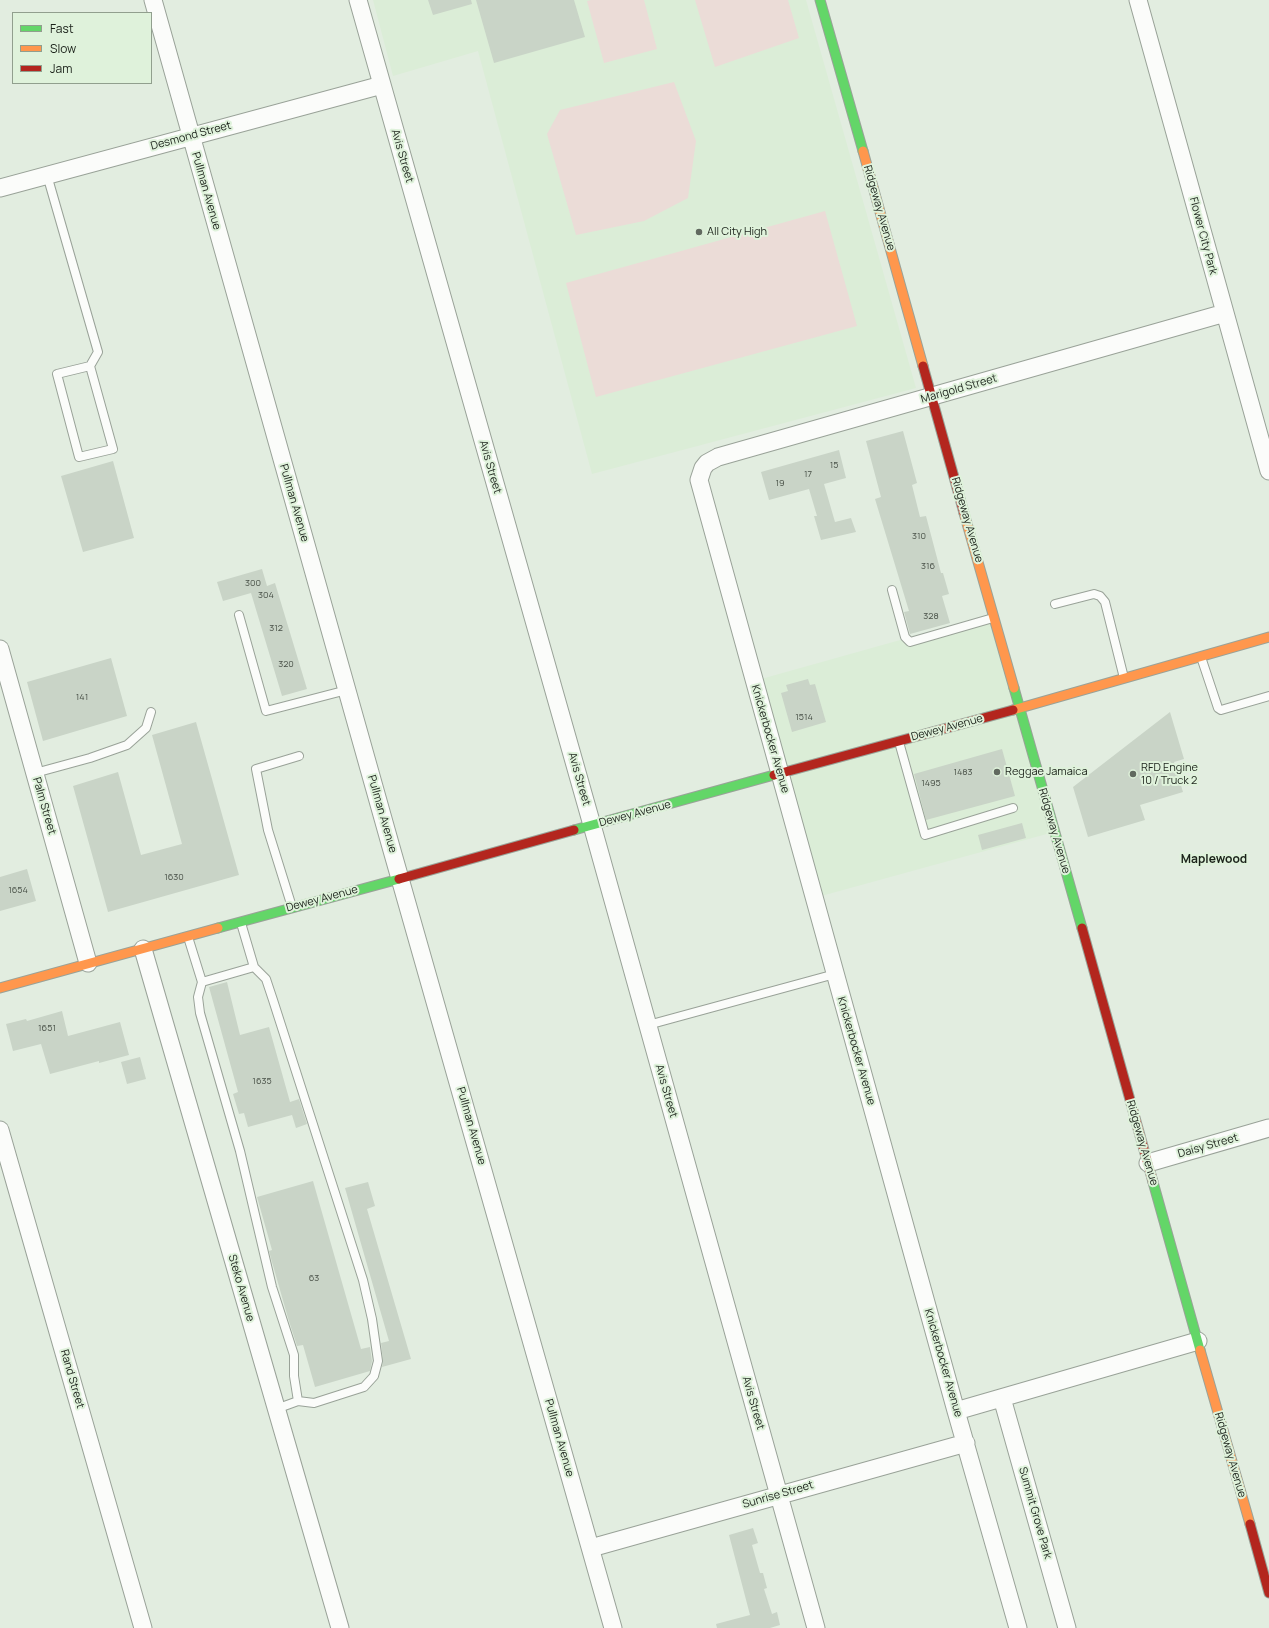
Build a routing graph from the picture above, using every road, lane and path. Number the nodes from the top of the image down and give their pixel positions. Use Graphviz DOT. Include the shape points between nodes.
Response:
graph roads {
  1 [pos="153,0"];
  2 [pos="358,0"];
  3 [pos="820,0"];
  4 [pos="1138,0"];
  5 [pos="382,85"];
  6 [pos="191,136"];
  7 [pos="47,175"];
  8 [pos="0,188"];
  9 [pos="1225,313"];
  10 [pos="90,366"];
  11 [pos="932,397"];
  12 [pos="1269,471"];
  13 [pos="700,474"];
  14 [pos="892,590"];
  15 [pos="1055,604"];
  16 [pos="239,614"];
  17 [pos="994,618"];
  18 [pos="1269,637"];
  19 [pos="0,649"];
  20 [pos="1201,656"];
  21 [pos="1125,678"];
  22 [pos="347,690"];
  23 [pos="1269,696"];
  24 [pos="1020,708"];
  25 [pos="152,712"];
  26 [pos="899,742"];
  27 [pos="300,756"];
  28 [pos="35,773"];
  29 [pos="780,774"];
  30 [pos="1013,808"];
  31 [pos="592,825"];
  32 [pos="400,878"];
  33 [pos="292,908"];
  34 [pos="240,922"];
  35 [pos="188,936"];
  36 [pos="143,948"];
  37 [pos="88,963"];
  38 [pos="254,967"];
  39 [pos="835,974"];
  40 [pos="202,982"];
  41 [pos="0,988"];
  42 [pos="648,1025"];
  43 [pos="1269,1128"];
  44 [pos="0,1130"];
  45 [pos="1148,1163"];
  46 [pos="1198,1341"];
  47 [pos="1002,1398"];
  48 [pos="298,1401"];
  49 [pos="276,1409"];
  50 [pos="956,1411"];
  51 [pos="966,1443"];
  52 [pos="778,1495"];
  53 [pos="590,1548"];
  54 [pos="1269,1593"];
  55 [pos="143,1628"];
  56 [pos="340,1628"];
  57 [pos="613,1628"];
  58 [pos="816,1628"];
  59 [pos="1018,1628"];
  60 [pos="1067,1628"];
  1 -- 6 [label="street, Pullman Avenue"];
  2 -- 5 [label="street, Avis Street"];
  3 -- 11 [label="street, Ridgeway Avenue"];
  4 -- 9 [label="street, Flower City Park"];
  5 -- 6 [label="street, Desmond Street"];
  5 -- 31 [label="street, Avis Street"];
  6 -- 7 [label="street, Desmond Street"];
  6 -- 22 [label="street, Pullman Avenue"];
  7 -- 8 [label="street, Desmond Street"];
  7 -- 10 [label="lane" via="98,352"];
  9 -- 11 [label="street, Marigold Street"];
  9 -- 12 [label="street, Flower City Park"];
  10 -- 10 [label="lane" via="113,449 79,457 57,374"];
  11 -- 13 [label="street, Marigold Street" via="718,457 707,463"];
  11 -- 17 [label="street, Ridgeway Avenue"];
  13 -- 29 [label="street, Knickerbocker Avenue" via="700,487"];
  14 -- 17 [label="lane" via="905,637 910,642"];
  15 -- 21 [label="lane" via="1094,594 1100,596 1105,602"];
  16 -- 22 [label="lane" via="266,711"];
  17 -- 24 [label="street, Ridgeway Avenue"];
  18 -- 20 [label="street, Dewey Avenue"];
  19 -- 28 [label="street, Palm Street"];
  20 -- 21 [label="street, Dewey Avenue"];
  20 -- 23 [label="lane" via="1218,708 1221,710"];
  21 -- 24 [label="street, Dewey Avenue"];
  22 -- 32 [label="street, Pullman Avenue"];
  24 -- 26 [label="street, Dewey Avenue"];
  24 -- 45 [label="street, Ridgeway Avenue"];
  25 -- 28 [label="lane" via="146,728 127,745"];
  26 -- 29 [label="street, Dewey Avenue"];
  26 -- 30 [label="lane" via="925,835"];
  27 -- 33 [label="lane" via="256,769 268,830"];
  28 -- 37 [label="street, Palm Street"];
  29 -- 31 [label="street, Dewey Avenue"];
  29 -- 39 [label="street, Knickerbocker Avenue"];
  31 -- 32 [label="street, Dewey Avenue"];
  31 -- 42 [label="street, Avis Street"];
  32 -- 33 [label="street, Dewey Avenue"];
  32 -- 53 [label="street, Pullman Avenue"];
  33 -- 34 [label="street, Dewey Avenue"];
  34 -- 35 [label="street, Dewey Avenue"];
  34 -- 38 [label="lane"];
  35 -- 36 [label="street, Dewey Avenue"];
  35 -- 40 [label="lane"];
  36 -- 37 [label="street, Dewey Avenue"];
  36 -- 49 [label="street, Steko Avenue"];
  37 -- 41 [label="street, Dewey Avenue"];
  38 -- 40 [label="lane"];
  38 -- 48 [label="lane" via="266,979 363,1280 378,1361 374,1376 364,1387 314,1403"];
  39 -- 42 [label="lane"];
  39 -- 50 [label="street, Knickerbocker Avenue"];
  40 -- 48 [label="lane" via="198,996 200,1013 240,1151 272,1287 294,1354"];
  42 -- 52 [label="street, Avis Street"];
  43 -- 45 [label="street, Daisy Street"];
  44 -- 55 [label="street, Rand Street"];
  45 -- 46 [label="street, Ridgeway Avenue"];
  46 -- 47 [label="street"];
  46 -- 54 [label="street, Ridgeway Avenue"];
  47 -- 50 [label="street"];
  47 -- 60 [label="street, Summit Grove Park"];
  48 -- 49 [label="lane"];
  49 -- 56 [label="street, Steko Avenue"];
  50 -- 51 [label="street, Knickerbocker Avenue"];
  51 -- 52 [label="street, Sunrise Street"];
  51 -- 59 [label="street, Knickerbocker Avenue"];
  52 -- 53 [label="street, Sunrise Street"];
  52 -- 58 [label="street, Avis Street"];
  53 -- 57 [label="street, Pullman Avenue"];
}
